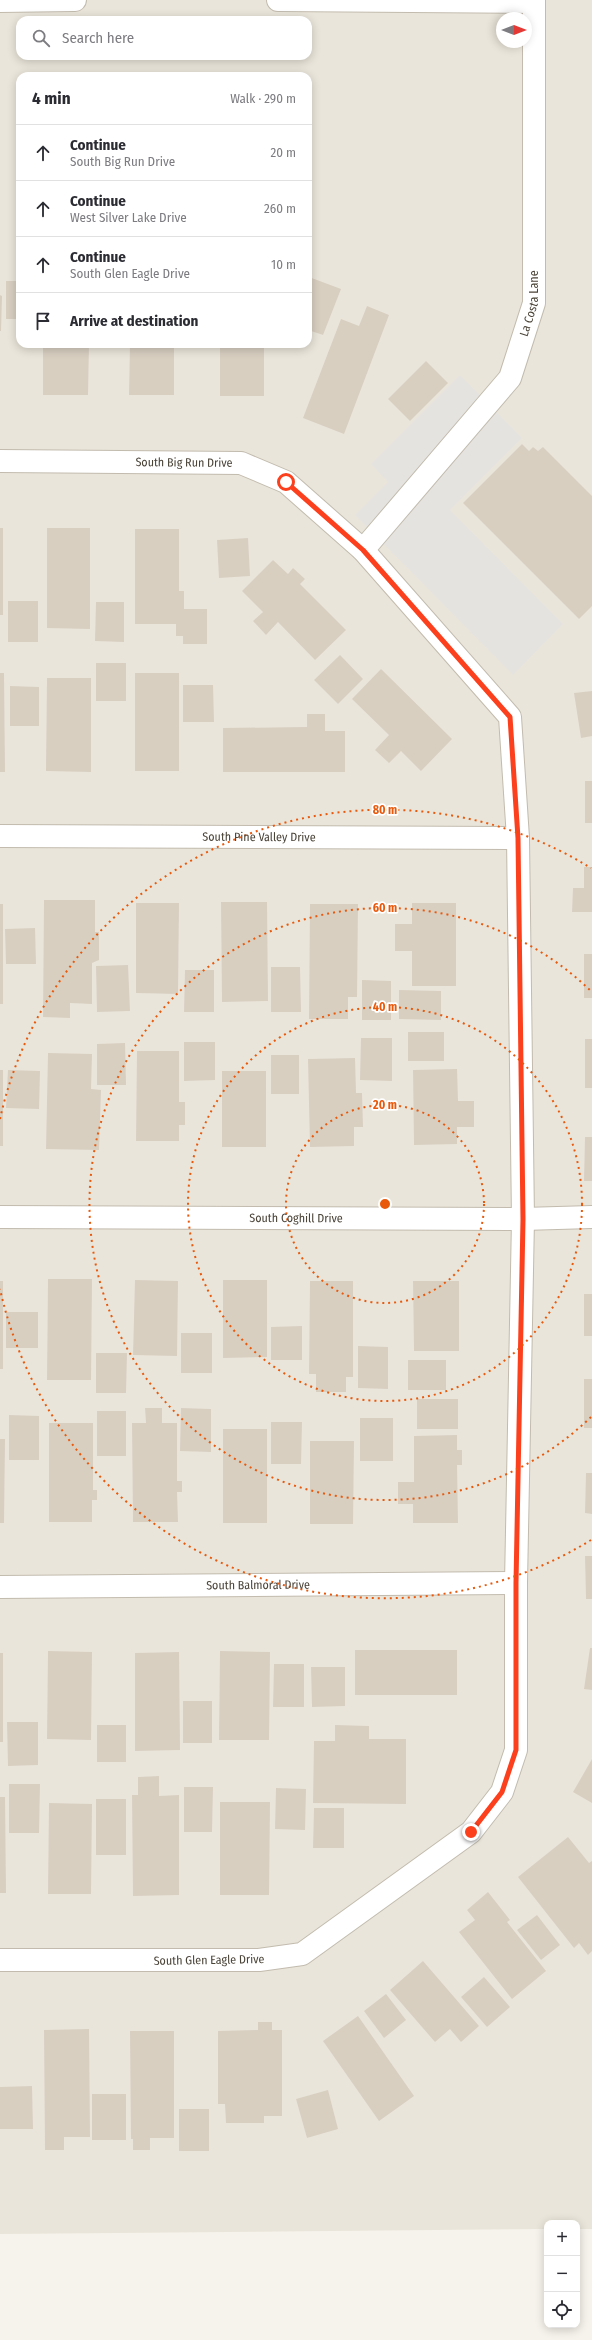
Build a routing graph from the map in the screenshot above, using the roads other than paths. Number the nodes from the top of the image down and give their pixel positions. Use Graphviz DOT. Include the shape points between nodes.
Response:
graph roads {
  1 [pos="75,0"];
  2 [pos="278,0"];
  3 [pos="0,1"];
  4 [pos="534,1"];
  5 [pos="0,460"];
  6 [pos="363,550"];
  7 [pos="0,836"];
  8 [pos="518,838"];
  9 [pos="0,1217"];
  10 [pos="592,1217"];
  11 [pos="523,1219"];
  12 [pos="516,1583"];
  13 [pos="0,1587"];
  14 [pos="0,1960"];
  1 -- 3 [label="street"];
  2 -- 4 [label="street"];
  4 -- 6 [label="street, La Costa Lane" via="534,303 510,378"];
  5 -- 6 [label="street, South Big Run Drive" via="241,463 286,482"];
  6 -- 8 [label="street, South Big Run Drive" via="510,717"];
  7 -- 8 [label="street, South Pine Valley Drive"];
  8 -- 11 [label="street, South Big Run Drive"];
  9 -- 11 [label="street, South Coghill Drive"];
  10 -- 11 [label="street, South Coghill Drive"];
  11 -- 12 [label="street, South Glen Eagle Drive"];
  12 -- 13 [label="street, South Balmoral Drive"];
  12 -- 14 [label="street, South Glen Eagle Drive" via="516,1750 502,1792 471,1832 302,1954 259,1960"];
}
